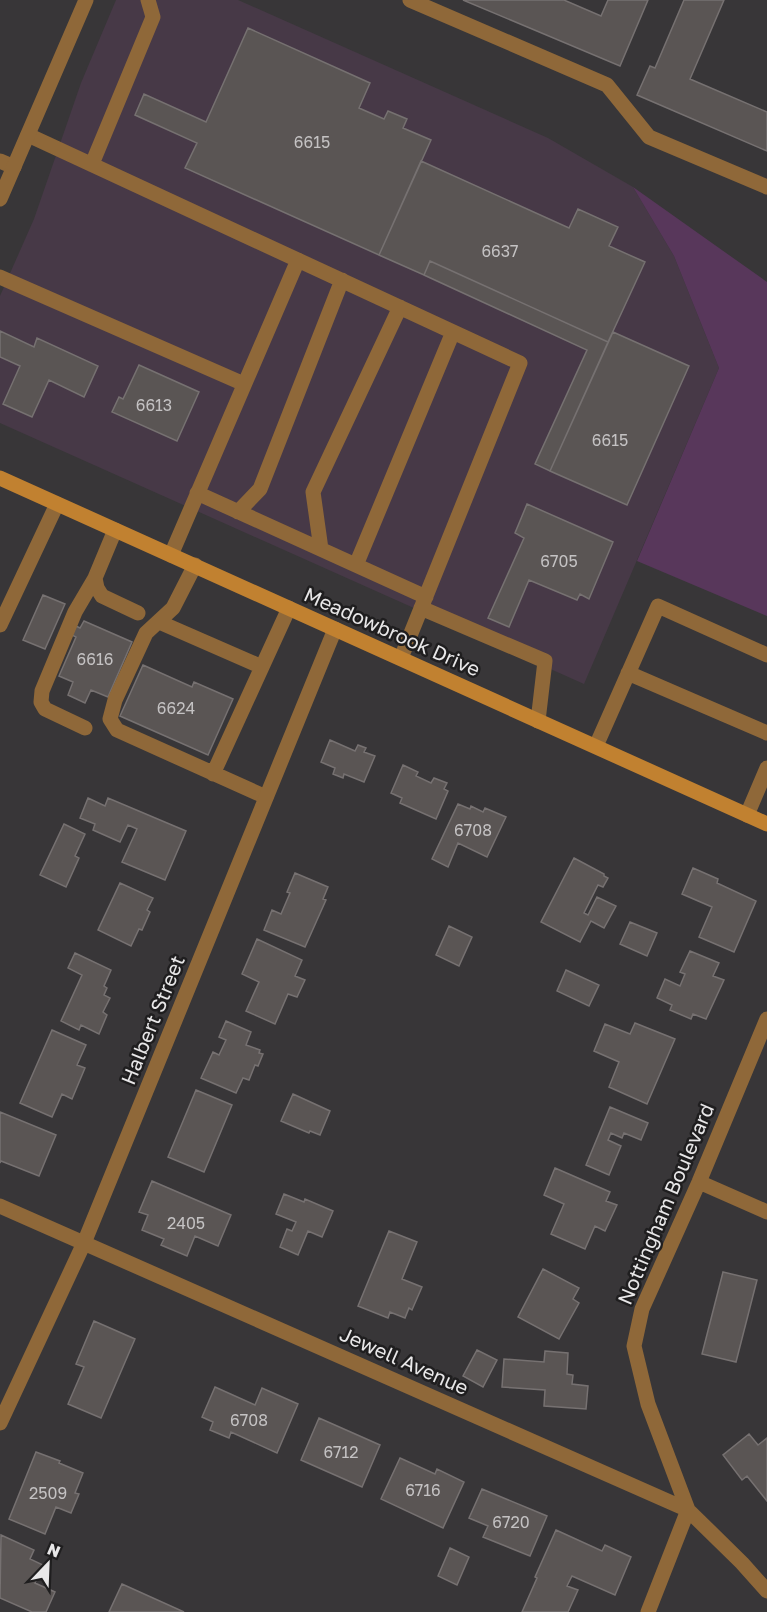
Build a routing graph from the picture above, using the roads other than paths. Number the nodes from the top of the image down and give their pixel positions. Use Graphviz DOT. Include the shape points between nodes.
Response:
graph roads {
  1 [pos="86,0"];
  2 [pos="148,0"];
  3 [pos="410,0"];
  4 [pos="28,135"];
  5 [pos="7,164"];
  6 [pos="92,164"];
  7 [pos="767,187"];
  8 [pos="0,199"];
  9 [pos="298,260"];
  10 [pos="0,277"];
  11 [pos="342,280"];
  12 [pos="399,307"];
  13 [pos="453,332"];
  14 [pos="244,384"];
  15 [pos="0,478"];
  16 [pos="197,493"];
  17 [pos="57,504"];
  18 [pos="238,512"];
  19 [pos="115,530"];
  20 [pos="321,549"];
  21 [pos="171,555"];
  22 [pos="195,565"];
  23 [pos="356,566"];
  24 [pos="95,578"];
  25 [pos="423,602"];
  26 [pos="289,608"];
  27 [pos="138,613"];
  28 [pos="159,622"];
  29 [pos="0,625"];
  30 [pos="335,629"];
  31 [pos="767,656"];
  32 [pos="401,658"];
  33 [pos="262,668"];
  34 [pos="628,673"];
  35 [pos="538,721"];
  36 [pos="85,728"];
  37 [pos="767,733"];
  38 [pos="596,746"];
  39 [pos="767,768"];
  40 [pos="213,774"];
  41 [pos="266,797"];
  42 [pos="747,815"];
  43 [pos="767,824"];
  44 [pos="767,1019"];
  45 [pos="699,1182"];
  46 [pos="0,1206"];
  47 [pos="767,1212"];
  48 [pos="84,1243"];
  49 [pos="0,1423"];
  50 [pos="688,1510"];
  51 [pos="767,1591"];
  52 [pos="648,1612"];
  1 -- 4 [label="street"];
  2 -- 6 [label="street" via="153,17"];
  3 -- 7 [label="street" via="607,85 649,137"];
  4 -- 5 [label="street"];
  4 -- 6 [label="street"];
  5 -- 8 [label="street"];
  6 -- 9 [label="street"];
  9 -- 11 [label="street"];
  9 -- 14 [label="street"];
  10 -- 14 [label="street"];
  11 -- 12 [label="street"];
  11 -- 18 [label="street" via="260,489"];
  12 -- 13 [label="street"];
  12 -- 20 [label="street" via="313,492"];
  13 -- 23 [label="street"];
  13 -- 25 [label="street" via="520,363"];
  14 -- 16 [label="street"];
  15 -- 17 [label="main road, Meadowbrook Drive"];
  16 -- 18 [label="street"];
  16 -- 21 [label="street"];
  17 -- 19 [label="main road, Meadowbrook Drive"];
  17 -- 29 [label="street"];
  18 -- 20 [label="street"];
  19 -- 21 [label="main road, Meadowbrook Drive"];
  19 -- 24 [label="street"];
  20 -- 23 [label="street"];
  21 -- 22 [label="main road, Meadowbrook Drive"];
  22 -- 26 [label="main road, Meadowbrook Drive"];
  22 -- 28 [label="street" via="173,608"];
  23 -- 25 [label="street"];
  24 -- 27 [label="street" via="102,596"];
  24 -- 36 [label="street" via="75,612 41,702 45,708"];
  25 -- 32 [label="street"];
  25 -- 35 [label="street" via="546,661"];
  26 -- 30 [label="main road, Meadowbrook Drive"];
  26 -- 33 [label="street"];
  28 -- 33 [label="street"];
  28 -- 40 [label="street" via="146,633 110,719 117,730"];
  30 -- 32 [label="main road, Meadowbrook Drive"];
  30 -- 41 [label="street, Halbert Street"];
  31 -- 34 [label="street" via="658,606"];
  32 -- 35 [label="main road, Meadowbrook Drive"];
  33 -- 40 [label="street"];
  34 -- 37 [label="street"];
  34 -- 38 [label="street"];
  35 -- 38 [label="main road, Meadowbrook Drive"];
  38 -- 42 [label="main road, Meadowbrook Drive"];
  39 -- 42 [label="street"];
  40 -- 41 [label="street"];
  41 -- 48 [label="street, Halbert Street"];
  42 -- 43 [label="main road, Meadowbrook Drive"];
  44 -- 45 [label="street, Nottingham Boulevard"];
  45 -- 47 [label="street"];
  45 -- 50 [label="street, Nottingham Boulevard" via="642,1308 634,1346 648,1404"];
  46 -- 48 [label="street, Jewell Avenue"];
  48 -- 49 [label="street, Halbert Street"];
  48 -- 50 [label="street, Jewell Avenue"];
  50 -- 51 [label="street, Jewell Avenue"];
  50 -- 52 [label="street"];
}
